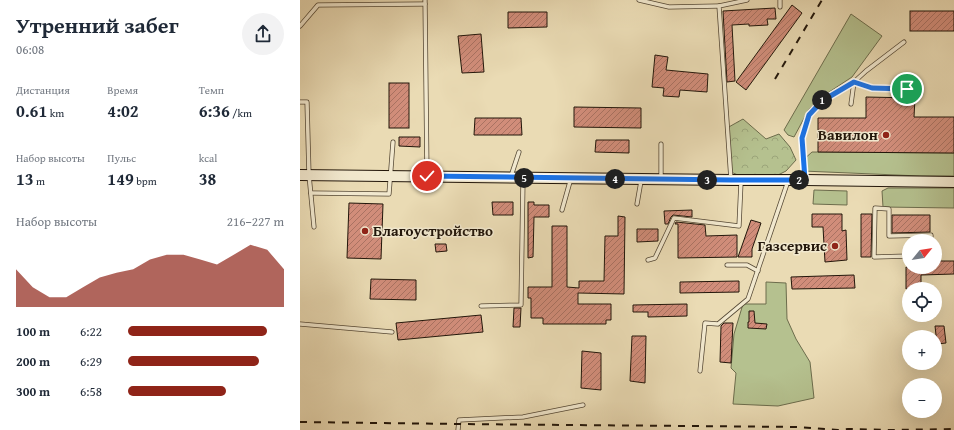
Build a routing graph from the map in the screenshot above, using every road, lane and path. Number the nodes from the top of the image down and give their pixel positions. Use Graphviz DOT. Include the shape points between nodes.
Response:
graph roads {
  1 [pos="639,0"];
  2 [pos="747,0"];
  3 [pos="780,0"];
  4 [pos="425,2"];
  5 [pos="719,6"];
  6 [pos="780,7"];
  7 [pos="300,26"];
  8 [pos="904,42"];
  9 [pos="854,82"];
  10 [pos="918,82"];
  11 [pos="300,102"];
  12 [pos="851,104"];
  13 [pos="393,142"];
  14 [pos="661,144"];
  15 [pos="519,152"];
  16 [pos="305,175"];
  17 [pos="390,176"];
  18 [pos="427,176"];
  19 [pos="510,177"];
  20 [pos="523,178"];
  21 [pos="571,178"];
  22 [pos="641,179"];
  23 [pos="661,179"];
  24 [pos="736,180"];
  25 [pos="789,180"];
  26 [pos="805,180"];
  27 [pos="954,182"];
  28 [pos="311,193"];
  29 [pos="638,204"];
  30 [pos="562,210"];
  31 [pos="314,227"];
  32 [pos="902,236"];
  33 [pos="902,256"];
  34 [pos="648,260"];
  35 [pos="727,265"];
  36 [pos="758,271"];
  37 [pos="482,306"];
  38 [pos="300,324"];
  39 [pos="392,332"];
  40 [pos="700,371"];
  41 [pos="583,405"];
  42 [pos="458,430"];
  1 -- 5 [label="lane" via="669,7"];
  2 -- 5 [label="lane"];
  3 -- 6 [label="lane"];
  4 -- 7 [label="lane" via="318,5"];
  4 -- 18 [label="lane"];
  5 -- 24 [label="lane"];
  8 -- 9 [label="lane"];
  9 -- 10 [label="lane" via="872,88 907,89"];
  9 -- 12 [label="lane"];
  9 -- 26 [label="lane" via="822,101 809,115 802,138"];
  11 -- 16 [label="lane" via="307,102"];
  13 -- 17 [label="lane"];
  14 -- 23 [label="lane"];
  15 -- 19 [label="lane"];
  16 -- 17 [label="main road"];
  16 -- 28 [label="lane"];
  17 -- 18 [label="main road"];
  17 -- 28 [label="lane" via="388,194"];
  18 -- 19 [label="main road"];
  19 -- 20 [label="main road"];
  20 -- 21 [label="main road"];
  20 -- 37 [label="lane" via="521,305"];
  21 -- 22 [label="main road"];
  21 -- 30 [label="lane"];
  22 -- 23 [label="main road"];
  22 -- 29 [label="lane"];
  23 -- 24 [label="main road"];
  24 -- 25 [label="main road"];
  24 -- 34 [label="lane" via="739,226 674,218 655,258"];
  25 -- 26 [label="main road"];
  25 -- 36 [label="lane"];
  26 -- 27 [label="main road"];
  28 -- 31 [label="lane"];
  32 -- 33 [label="lane" via="889,236 889,209 875,208 874,257"];
  35 -- 36 [label="lane" via="747,265"];
  36 -- 40 [label="lane" via="748,298 718,324 705,323"];
  38 -- 39 [label="lane"];
  41 -- 42 [label="lane" via="523,417 459,420"];
}
